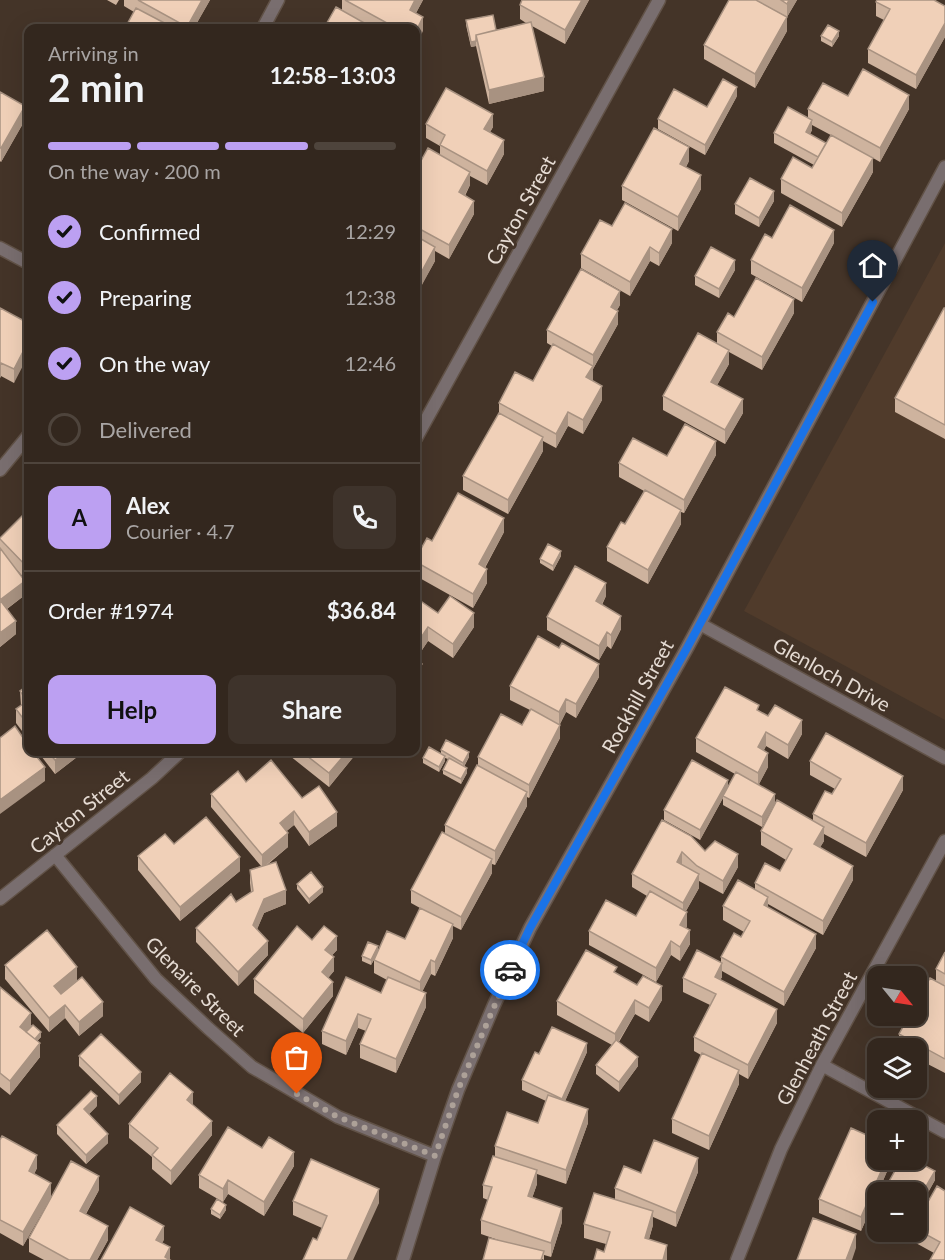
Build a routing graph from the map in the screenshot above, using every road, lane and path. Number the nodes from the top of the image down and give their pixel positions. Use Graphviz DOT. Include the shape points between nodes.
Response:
graph roads {
  1 [pos="278,0"];
  2 [pos="659,0"];
  3 [pos="265,24"];
  4 [pos="945,167"];
  5 [pos="0,248"];
  6 [pos="24,262"];
  7 [pos="420,431"];
  8 [pos="24,441"];
  9 [pos="0,470"];
  10 [pos="700,624"];
  11 [pos="176,756"];
  12 [pos="945,758"];
  13 [pos="945,841"];
  14 [pos="55,855"];
  15 [pos="0,899"];
  16 [pos="822,1065"];
  17 [pos="945,1132"];
  18 [pos="435,1156"];
  19 [pos="403,1260"];
  20 [pos="738,1260"];
  1 -- 3 [label="street"];
  2 -- 7 [label="street, Cayton Street"];
  4 -- 10 [label="street, Rockhill Street"];
  5 -- 6 [label="street"];
  8 -- 9 [label="street"];
  10 -- 12 [label="street, Glenloch Drive"];
  10 -- 18 [label="street, Rockhill Street" via="530,928 458,1090"];
  11 -- 14 [label="street, Cayton Street"];
  13 -- 16 [label="street, Glenheath Street"];
  14 -- 15 [label="street, Cayton Street"];
  14 -- 18 [label="street, Glenaire Street" via="156,979 252,1067 338,1117"];
  16 -- 17 [label="street"];
  16 -- 20 [label="street, Glenheath Street" via="781,1149"];
  18 -- 19 [label="street, Rockhill Street"];
}
